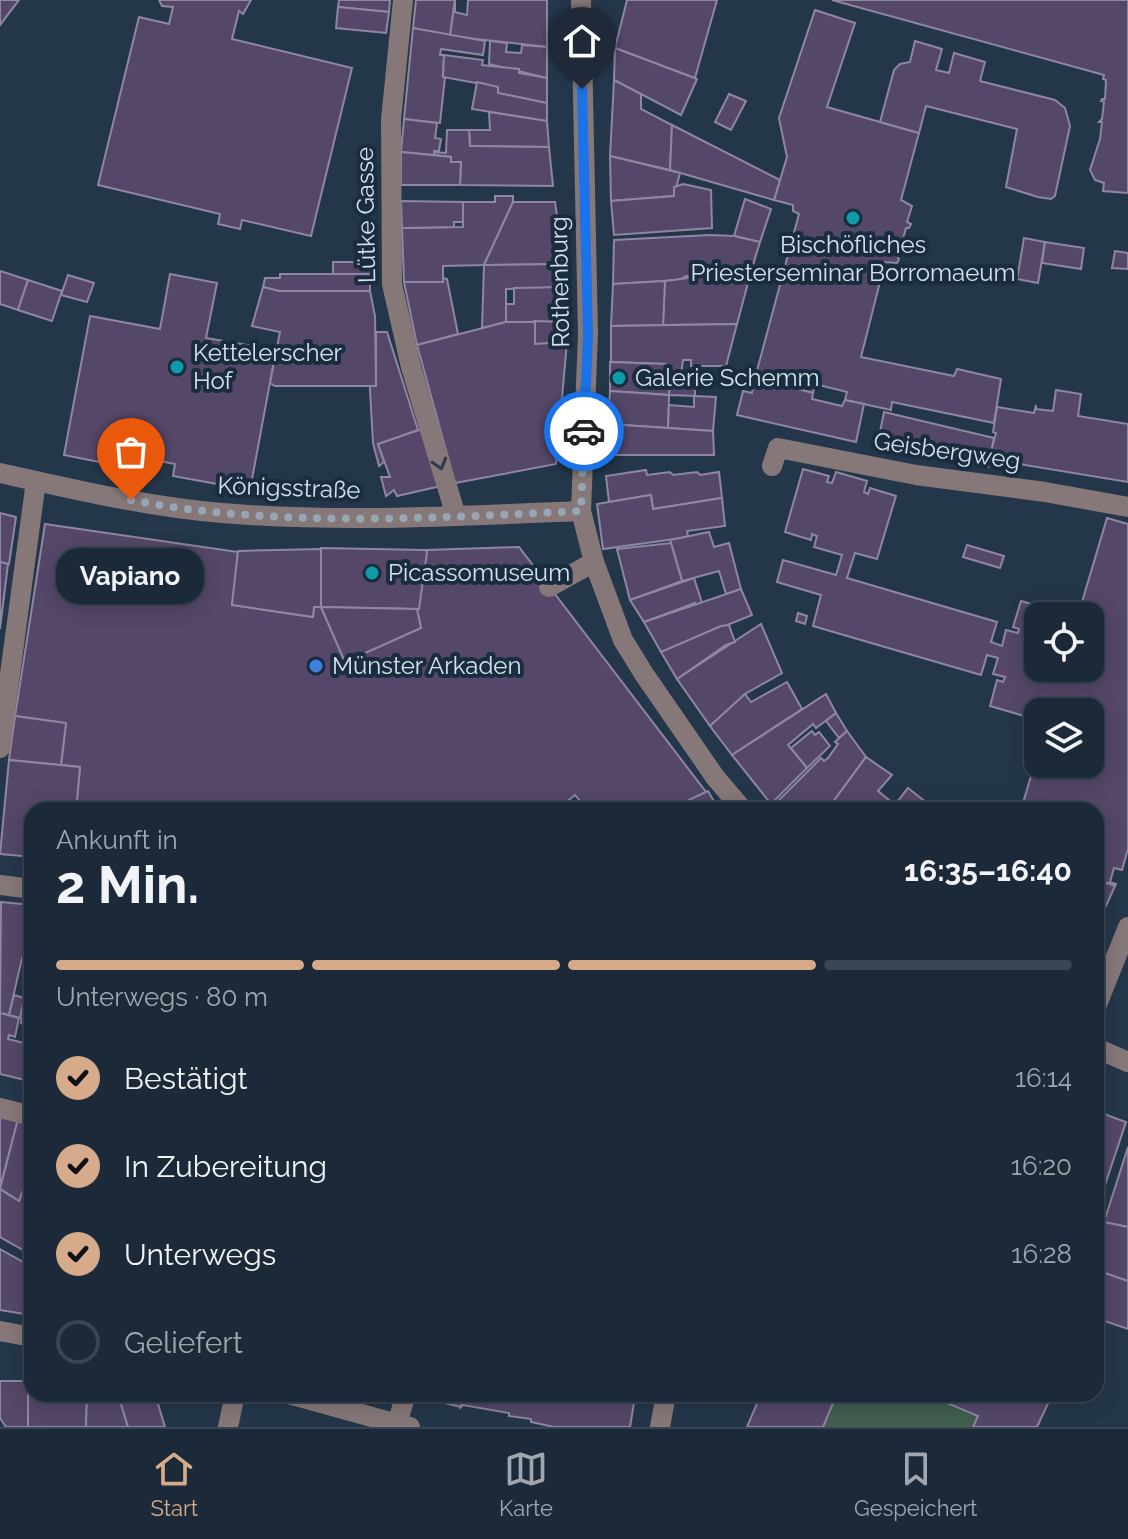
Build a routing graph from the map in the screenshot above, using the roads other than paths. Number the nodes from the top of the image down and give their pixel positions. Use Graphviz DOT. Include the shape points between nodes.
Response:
graph roads {
  1 [pos="403,0"];
  2 [pos="581,0"];
  3 [pos="772,466"];
  4 [pos="0,473"];
  5 [pos="36,481"];
  6 [pos="1128,507"];
  7 [pos="581,511"];
  8 [pos="456,516"];
  9 [pos="594,562"];
  10 [pos="549,587"];
  11 [pos="0,748"];
  12 [pos="736,802"];
  13 [pos="0,885"];
  14 [pos="24,888"];
  15 [pos="1128,927"];
  16 [pos="1104,987"];
  17 [pos="1104,1052"];
  18 [pos="1128,1062"];
  19 [pos="0,1108"];
  20 [pos="24,1114"];
  21 [pos="0,1331"];
  22 [pos="24,1336"];
  23 [pos="233,1402"];
  24 [pos="318,1402"];
  25 [pos="406,1402"];
  26 [pos="665,1402"];
  27 [pos="404,1426"];
  28 [pos="228,1427"];
  29 [pos="660,1427"];
  1 -- 8 [label="street, Lütke Gasse, one-way" via="391,120 392,284"];
  2 -- 7 [label="street, Rothenburg" via="588,334"];
  3 -- 6 [label="street, Geisbergweg" via="778,448"];
  4 -- 5 [label="street, Königsstraße"];
  5 -- 8 [label="street, Königsstraße" via="220,513"];
  5 -- 11 [label="street"];
  7 -- 8 [label="street, Königsstraße"];
  7 -- 9 [label="street, Rothenburg"];
  9 -- 10 [label="street"];
  9 -- 12 [label="street, Rothenburg" via="623,640"];
  13 -- 14 [label="street"];
  15 -- 16 [label="street"];
  17 -- 18 [label="street"];
  19 -- 20 [label="street"];
  21 -- 22 [label="street"];
  23 -- 28 [label="street"];
  24 -- 27 [label="street"];
  25 -- 27 [label="street"];
  26 -- 29 [label="street"];
}
